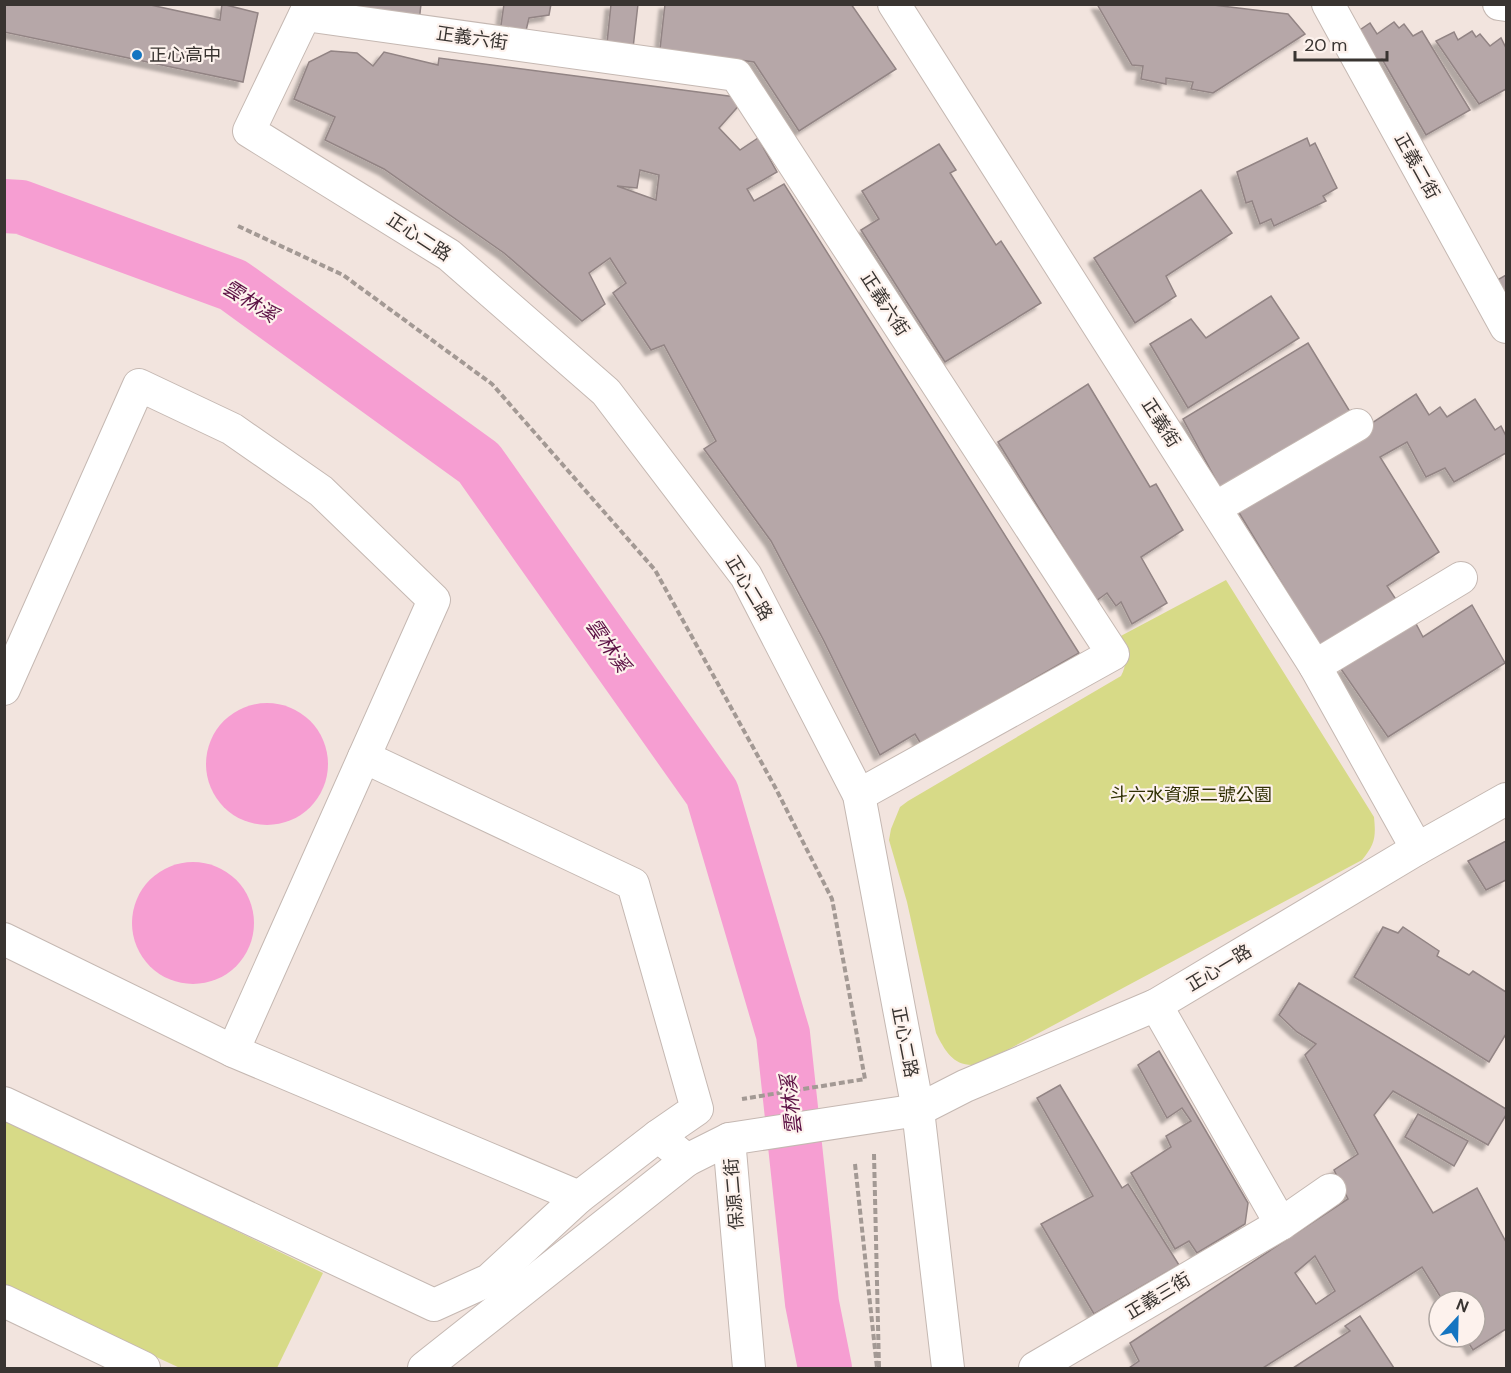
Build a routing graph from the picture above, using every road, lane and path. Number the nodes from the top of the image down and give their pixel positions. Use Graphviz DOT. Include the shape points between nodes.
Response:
graph roads {
  1 [pos="894,4"];
  2 [pos="1328,4"];
  3 [pos="1499,4"];
  4 [pos="1506,5"];
  5 [pos="308,10"];
  6 [pos="238,226"];
  7 [pos="1506,327"];
  8 [pos="1357,425"];
  9 [pos="1215,508"];
  10 [pos="1461,578"];
  11 [pos="1316,666"];
  12 [pos="4,689"];
  13 [pos="364,757"];
  14 [pos="859,795"];
  15 [pos="1506,799"];
  16 [pos="1417,849"];
  17 [pos="4,939"];
  18 [pos="1156,1005"];
  19 [pos="233,1051"];
  20 [pos="742,1099"];
  21 [pos="4,1103"];
  22 [pos="912,1111"];
  23 [pos="658,1136"];
  24 [pos="740,1136"];
  25 [pos="874,1154"];
  26 [pos="687,1160"];
  27 [pos="855,1164"];
  28 [pos="1330,1190"];
  29 [pos="579,1197"];
  30 [pos="1281,1224"];
  31 [pos="4,1301"];
  32 [pos="144,1368"];
  33 [pos="424,1368"];
  34 [pos="749,1368"];
  35 [pos="878,1368"];
  36 [pos="948,1368"];
  37 [pos="1035,1368"];
  1 -- 9 [label="street, 正義街"];
  2 -- 7 [label="street, 正義二街"];
  3 -- 4 [label="street"];
  5 -- 14 [label="street, 正心二路" via="249,131 449,255 606,392 746,576"];
  5 -- 14 [label="street, 正義六街" via="736,75 1113,654"];
  6 -- 20 [label="path" via="343,275 492,384 655,570 775,787 832,900 865,1079"];
  8 -- 9 [label="street"];
  9 -- 11 [label="street, 正義街"];
  10 -- 11 [label="street"];
  11 -- 16 [label="street, 正義街"];
  12 -- 13 [label="street" via="139,386 232,429 321,491 434,600"];
  13 -- 19 [label="street"];
  13 -- 23 [label="street" via="633,884 697,1108"];
  14 -- 22 [label="street, 正心二路"];
  15 -- 16 [label="street, 正心一路"];
  16 -- 18 [label="street, 正心一路"];
  17 -- 19 [label="street"];
  18 -- 22 [label="street, 正心一路"];
  18 -- 30 [label="street"];
  19 -- 29 [label="street"];
  21 -- 29 [label="street" via="434,1305 489,1280"];
  22 -- 24 [label="street, 保源二街"];
  22 -- 36 [label="street, 正心二路"];
  23 -- 26 [label="street"];
  23 -- 29 [label="street"];
  24 -- 26 [label="street"];
  24 -- 34 [label="street, 保源二街"];
  25 -- 35 [label="path"];
  26 -- 33 [label="street"];
  27 -- 35 [label="path"];
  28 -- 30 [label="street, 正義三街"];
  30 -- 37 [label="street, 正義三街"];
  31 -- 32 [label="street"];
}
